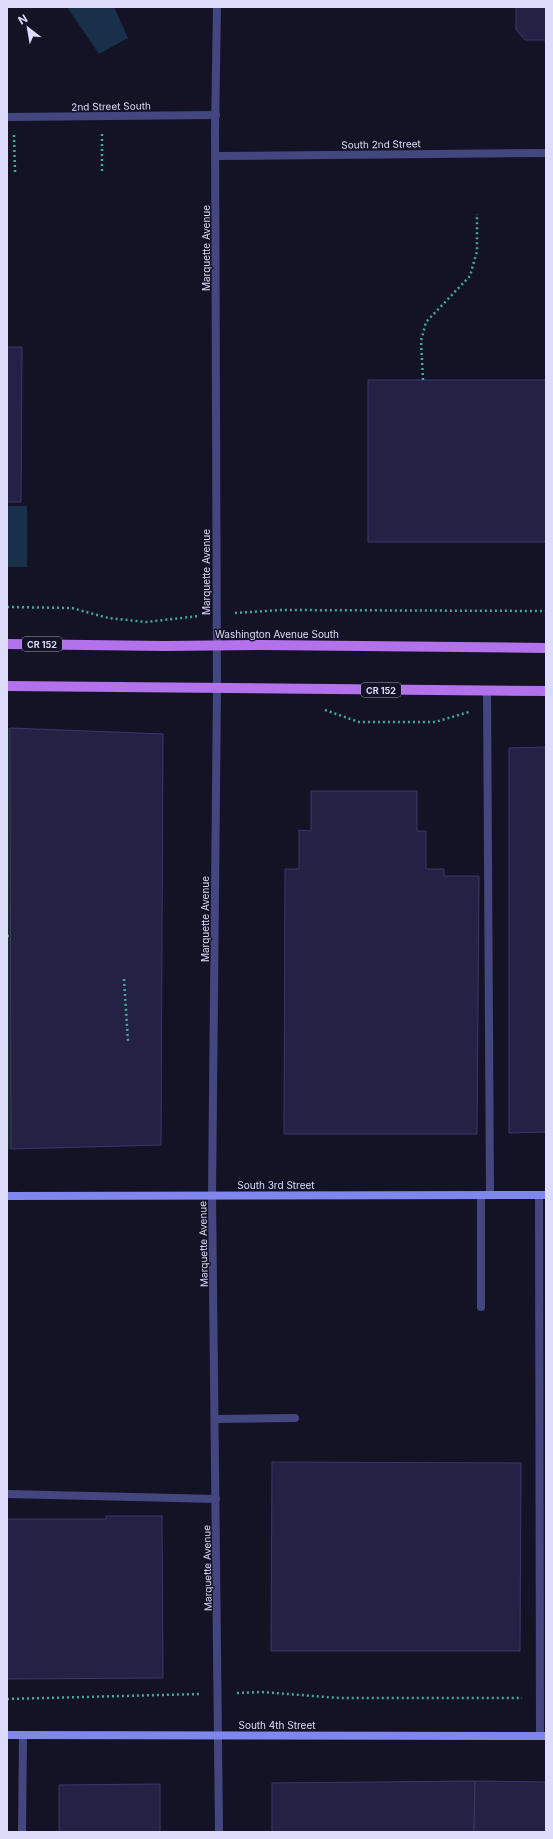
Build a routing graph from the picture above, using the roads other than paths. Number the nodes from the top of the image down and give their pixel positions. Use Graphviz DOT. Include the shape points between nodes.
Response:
graph roads {
  1 [pos="217,7"];
  2 [pos="216,115"];
  3 [pos="11,117"];
  4 [pos="546,153"];
  5 [pos="216,156"];
  6 [pos="7,644"];
  7 [pos="215,645"];
  8 [pos="546,648"];
  9 [pos="7,686"];
  10 [pos="217,689"];
  11 [pos="487,690"];
  12 [pos="546,691"];
  13 [pos="490,1194"];
  14 [pos="212,1195"];
  15 [pos="481,1195"];
  16 [pos="542,1195"];
  17 [pos="7,1196"];
  18 [pos="481,1307"];
  19 [pos="295,1418"];
  20 [pos="216,1419"];
  21 [pos="7,1494"];
  22 [pos="216,1499"];
  23 [pos="7,1735"];
  24 [pos="23,1735"];
  25 [pos="218,1735"];
  26 [pos="543,1736"];
  27 [pos="22,1832"];
  28 [pos="219,1832"];
  1 -- 2 [label="street, Marquette Avenue"];
  2 -- 3 [label="street, 2nd Street South"];
  2 -- 5 [label="street, Marquette Avenue"];
  4 -- 5 [label="street, South 2nd Street"];
  5 -- 7 [label="street, Marquette Avenue"];
  6 -- 7 [label="main road, Washington Avenue South / CR 152"];
  7 -- 8 [label="main road, Washington Avenue South / CR 152"];
  7 -- 10 [label="street, Marquette Avenue"];
  9 -- 10 [label="main road, CR 152"];
  10 -- 11 [label="main road, CR 152"];
  10 -- 14 [label="street, Marquette Avenue"];
  11 -- 12 [label="main road, CR 152"];
  11 -- 13 [label="street"];
  13 -- 15 [label="main road, South 3rd Street"];
  13 -- 16 [label="main road, South 3rd Street"];
  14 -- 15 [label="main road, South 3rd Street"];
  14 -- 17 [label="main road, South 3rd Street"];
  14 -- 20 [label="street, Marquette Avenue"];
  15 -- 18 [label="street"];
  16 -- 26 [label="street" via="540,1698"];
  19 -- 20 [label="street"];
  20 -- 22 [label="street, Marquette Avenue"];
  21 -- 22 [label="street"];
  22 -- 25 [label="street, Marquette Avenue"];
  23 -- 24 [label="main road, South 4th Street"];
  24 -- 25 [label="main road, South 4th Street"];
  24 -- 27 [label="street"];
  25 -- 26 [label="main road, South 4th Street"];
  25 -- 28 [label="street, Marquette Avenue"];
}
